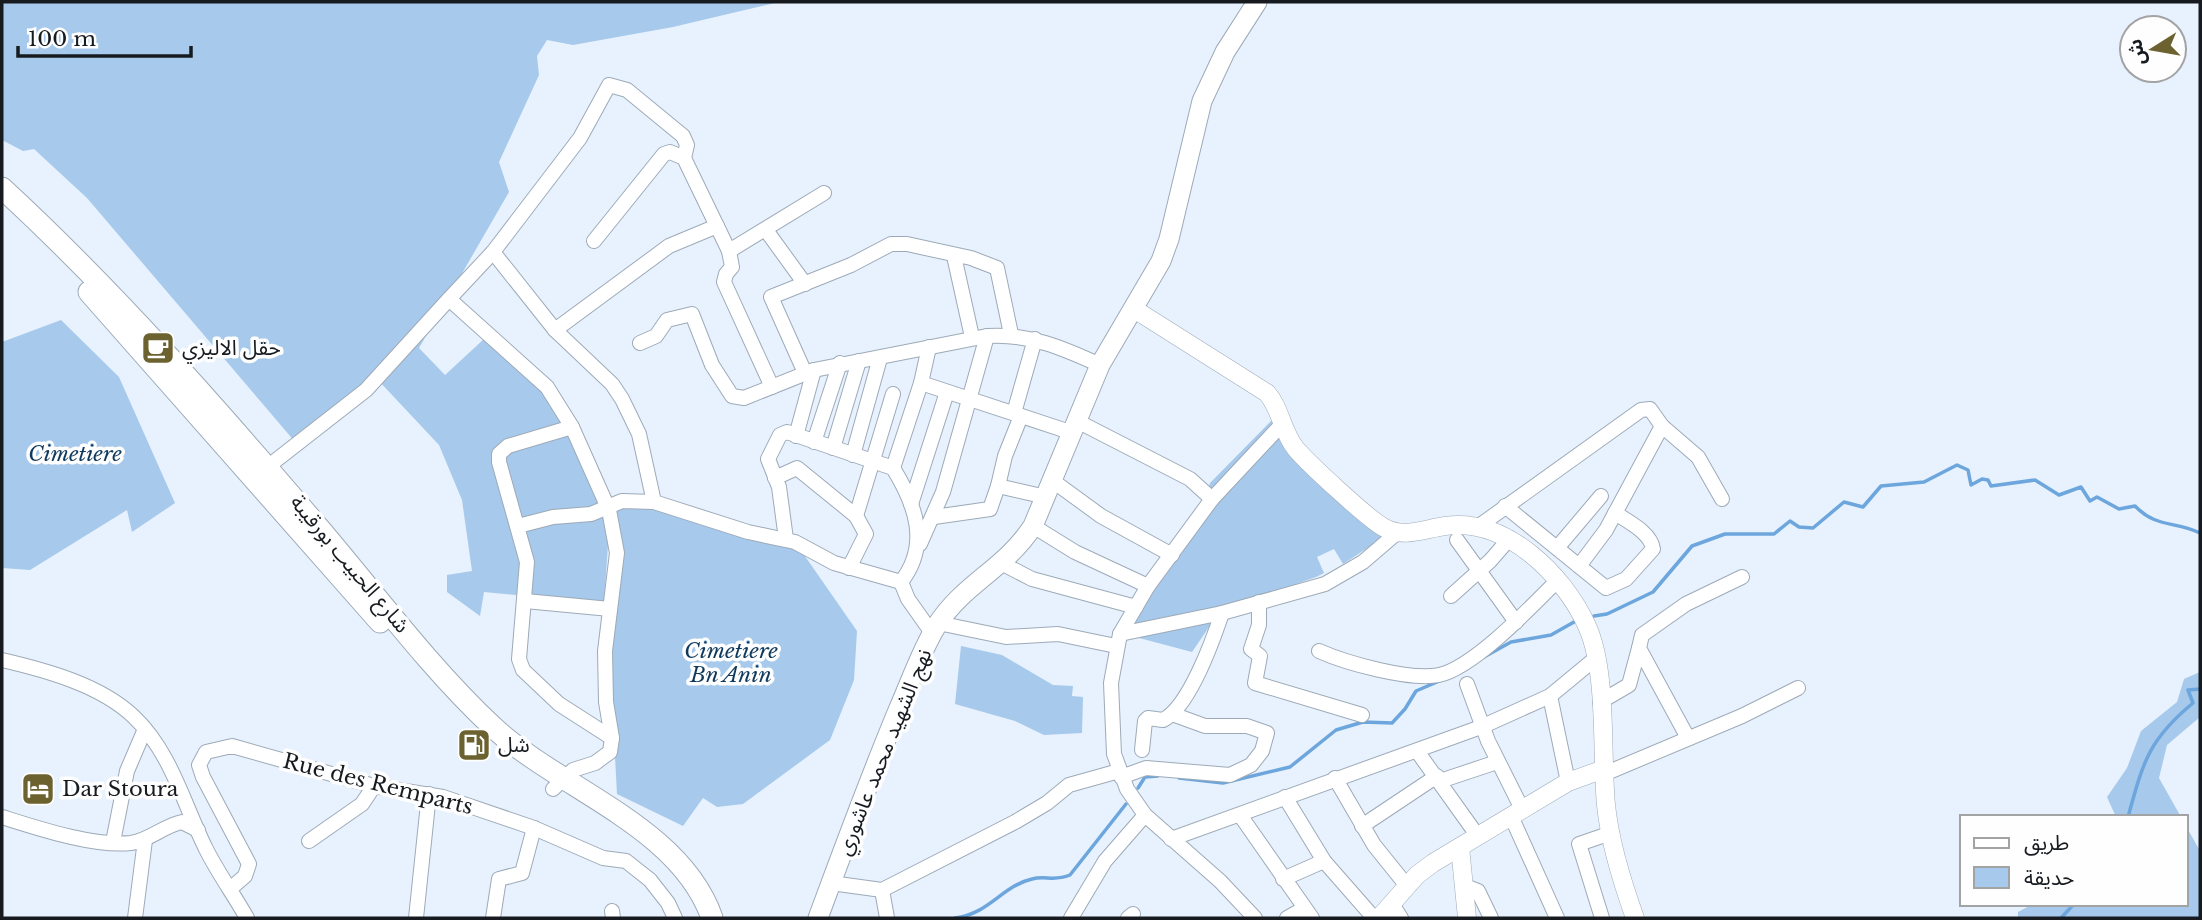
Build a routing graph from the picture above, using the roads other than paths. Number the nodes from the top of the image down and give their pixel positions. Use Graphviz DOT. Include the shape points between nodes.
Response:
graph roads {
  1 [pos="1257,2"];
  2 [pos="684,158"];
  3 [pos="2,188"];
  4 [pos="824,193"];
  5 [pos="2,203"];
  6 [pos="717,226"];
  7 [pos="766,230"];
  8 [pos="594,241"];
  9 [pos="729,251"];
  10 [pos="493,252"];
  11 [pos="954,257"];
  12 [pos="804,284"];
  13 [pos="449,299"];
  14 [pos="1134,309"];
  15 [pos="555,330"];
  16 [pos="1011,334"];
  17 [pos="987,336"];
  18 [pos="972,337"];
  19 [pos="1035,340"];
  20 [pos="640,343"];
  21 [pos="929,347"];
  22 [pos="880,358"];
  23 [pos="859,361"];
  24 [pos="840,363"];
  25 [pos="1100,365"];
  26 [pos="810,371"];
  27 [pos="921,383"];
  28 [pos="772,387"];
  29 [pos="947,392"];
  30 [pos="893,394"];
  31 [pos="969,397"];
  32 [pos="1018,414"];
  33 [pos="1283,423"];
  34 [pos="1073,426"];
  35 [pos="1662,426"];
  36 [pos="572,427"];
  37 [pos="796,436"];
  38 [pos="814,442"];
  39 [pos="833,448"];
  40 [pos="853,455"];
  41 [pos="872,461"];
  42 [pos="893,468"];
  43 [pos="261,472"];
  44 [pos="775,478"];
  45 [pos="999,486"];
  46 [pos="1049,489"];
  47 [pos="1601,496"];
  48 [pos="1212,499"];
  49 [pos="1721,499"];
  50 [pos="654,502"];
  51 [pos="911,504"];
  52 [pos="1505,506"];
  53 [pos="608,507"];
  54 [pos="1615,513"];
  55 [pos="856,516"];
  56 [pos="934,517"];
  57 [pos="518,526"];
  58 [pos="1033,526"];
  59 [pos="1479,526"];
  60 [pos="1398,533"];
  61 [pos="1510,538"];
  62 [pos="786,539"];
  63 [pos="1457,540"];
  64 [pos="1557,548"];
  65 [pos="918,549"];
  66 [pos="1172,555"];
  67 [pos="1003,564"];
  68 [pos="1579,566"];
  69 [pos="849,568"];
  70 [pos="1478,573"];
  71 [pos="1742,577"];
  72 [pos="901,582"];
  73 [pos="1556,582"];
  74 [pos="1148,586"];
  75 [pos="1451,596"];
  76 [pos="526,601"];
  77 [pos="1259,602"];
  78 [pos="1136,607"];
  79 [pos="610,609"];
  80 [pos="1222,613"];
  81 [pos="1516,622"];
  82 [pos="935,628"];
  83 [pos="1118,640"];
  84 [pos="1639,648"];
  85 [pos="1319,651"];
  86 [pos="1597,659"];
  87 [pos="2,660"];
  88 [pos="1466,684"];
  89 [pos="1798,688"];
  90 [pos="1550,696"];
  91 [pos="1600,702"];
  92 [pos="1172,714"];
  93 [pos="1362,715"];
  94 [pos="1481,727"];
  95 [pos="145,729"];
  96 [pos="612,738"];
  97 [pos="1688,738"];
  98 [pos="1142,750"];
  99 [pos="1417,751"];
  100 [pos="1497,762"];
  101 [pos="1604,771"];
  102 [pos="1120,774"];
  103 [pos="1335,778"];
  104 [pos="1438,778"];
  105 [pos="1568,782"];
  106 [pos="558,784"];
  107 [pos="373,786"];
  108 [pos="429,794"];
  109 [pos="1285,797"];
  110 [pos="1516,812"];
  111 [pos="1145,815"];
  112 [pos="1240,815"];
  113 [pos="2,817"];
  114 [pos="1362,826"];
  115 [pos="534,828"];
  116 [pos="198,830"];
  117 [pos="1611,833"];
  118 [pos="1477,835"];
  119 [pos="1171,839"];
  120 [pos="145,840"];
  121 [pos="309,841"];
  122 [pos="113,842"];
  123 [pos="1460,847"];
  124 [pos="1324,861"];
  125 [pos="1283,879"];
  126 [pos="831,883"];
  127 [pos="1407,886"];
  128 [pos="1465,886"];
  129 [pos="230,889"];
  130 [pos="882,891"];
  131 [pos="1396,911"];
  132 [pos="1308,914"];
  133 [pos="135,918"];
  134 [pos="247,918"];
  135 [pos="415,918"];
  136 [pos="493,918"];
  137 [pos="675,918"];
  138 [pos="702,918"];
  139 [pos="712,918"];
  140 [pos="818,918"];
  141 [pos="887,918"];
  142 [pos="1071,918"];
  143 [pos="1255,918"];
  144 [pos="1287,918"];
  145 [pos="1376,918"];
  146 [pos="1467,918"];
  147 [pos="1491,918"];
  148 [pos="1558,918"];
  149 [pos="1602,918"];
  150 [pos="1635,918"];
  1 -- 14 [label="main road, نهج الشهيد محمد عاشوري" via="1225,52 1202,101 1169,239"];
  2 -- 6 [label="street"];
  2 -- 8 [label="street" via="664,154"];
  2 -- 10 [label="street" via="687,145 682,135 626,90 609,85 580,138"];
  3 -- 43 [label="main road, شارع الحبيب بورقيبة" via="128,312"];
  4 -- 7 [label="street"];
  5 -- 43 [label="main road, شارع الحبيب بورقيبة"];
  6 -- 9 [label="street"];
  6 -- 15 [label="street" via="669,246"];
  7 -- 9 [label="street"];
  7 -- 12 [label="street"];
  9 -- 28 [label="street" via="732,267 724,282"];
  10 -- 13 [label="street"];
  10 -- 15 [label="street"];
  11 -- 12 [label="street" via="891,244"];
  11 -- 16 [label="street" via="997,268"];
  11 -- 18 [label="street"];
  12 -- 26 [label="street" via="771,297"];
  13 -- 36 [label="street" via="547,387"];
  13 -- 43 [label="street" via="366,390"];
  14 -- 25 [label="main road, نهج الشهيد محمد عاشوري"];
  14 -- 33 [label="street" via="1267,393"];
  15 -- 50 [label="street" via="612,384 631,415"];
  16 -- 17 [label="street"];
  16 -- 19 [label="street"];
  17 -- 18 [label="street"];
  17 -- 31 [label="street"];
  18 -- 21 [label="street"];
  19 -- 25 [label="street"];
  19 -- 32 [label="street"];
  20 -- 28 [label="street" via="656,335 667,320 691,314 712,365 732,396 744,398"];
  21 -- 22 [label="street"];
  21 -- 27 [label="street"];
  22 -- 23 [label="street"];
  22 -- 40 [label="street"];
  23 -- 24 [label="street"];
  23 -- 39 [label="street"];
  24 -- 26 [label="street"];
  24 -- 38 [label="street"];
  25 -- 34 [label="main road, نهج الشهيد محمد عاشوري"];
  26 -- 28 [label="street"];
  26 -- 37 [label="street"];
  27 -- 29 [label="street"];
  27 -- 42 [label="street"];
  29 -- 31 [label="street"];
  29 -- 51 [label="street"];
  30 -- 41 [label="street"];
  31 -- 32 [label="street"];
  31 -- 56 [label="street"];
  32 -- 34 [label="street"];
  32 -- 45 [label="street"];
  33 -- 48 [label="street"];
  33 -- 60 [label="street" via="1297,449 1383,527"];
  34 -- 46 [label="main road, نهج الشهيد محمد عاشوري"];
  34 -- 48 [label="street" via="1190,479"];
  35 -- 49 [label="street" via="1698,457"];
  35 -- 52 [label="street" via="1644,409"];
  35 -- 54 [label="street"];
  36 -- 53 [label="street"];
  36 -- 57 [label="street" via="508,446 499,454"];
  37 -- 38 [label="street"];
  37 -- 44 [label="street" via="787,432 777,439 768,459"];
  38 -- 39 [label="street"];
  39 -- 40 [label="street"];
  40 -- 41 [label="street"];
  41 -- 42 [label="street"];
  41 -- 55 [label="street"];
  42 -- 51 [label="street"];
  43 -- 106 [label="main road, شارع الحبيب بورقيبة" via="469,703"];
  44 -- 55 [label="street" via="797,468"];
  44 -- 62 [label="street"];
  45 -- 46 [label="street"];
  45 -- 56 [label="street" via="990,509"];
  46 -- 58 [label="main road, نهج الشهيد محمد عاشوري"];
  46 -- 66 [label="street"];
  47 -- 64 [label="street"];
  48 -- 66 [label="street"];
  50 -- 53 [label="street" via="622,501"];
  50 -- 62 [label="street" via="748,532"];
  51 -- 65 [label="street" via="919,528"];
  52 -- 59 [label="street"];
  52 -- 64 [label="street"];
  53 -- 57 [label="street"];
  53 -- 79 [label="street" via="617,541"];
  54 -- 68 [label="street"];
  54 -- 68 [label="street" via="1637,527 1653,550 1611,589"];
  55 -- 69 [label="street" via="866,534"];
  56 -- 65 [label="street"];
  57 -- 76 [label="street" via="527,562"];
  58 -- 67 [label="main road, نهج الشهيد محمد عاشوري"];
  58 -- 74 [label="street" via="1075,552"];
  59 -- 60 [label="street"];
  59 -- 61 [label="street"];
  60 -- 77 [label="street" via="1344,575"];
  61 -- 70 [label="street"];
  61 -- 73 [label="street"];
  62 -- 69 [label="street"];
  63 -- 70 [label="street"];
  64 -- 68 [label="street"];
  65 -- 72 [label="street"];
  66 -- 74 [label="street"];
  67 -- 78 [label="street" via="1026,576"];
  67 -- 82 [label="main road, نهج الشهيد محمد عاشوري" via="962,595"];
  69 -- 72 [label="street"];
  70 -- 75 [label="street"];
  70 -- 81 [label="street"];
  71 -- 84 [label="street" via="1666,616 1642,635"];
  72 -- 82 [label="street" via="908,599"];
  73 -- 81 [label="street"];
  73 -- 86 [label="street" via="1577,606"];
  74 -- 78 [label="street"];
  76 -- 79 [label="street"];
  76 -- 96 [label="street" via="519,659 523,670 559,704"];
  77 -- 80 [label="street"];
  77 -- 93 [label="street" via="1259,625 1251,649 1260,657 1255,683"];
  78 -- 83 [label="street"];
  79 -- 96 [label="street" via="605,663"];
  80 -- 83 [label="street"];
  80 -- 92 [label="street" via="1198,670"];
  81 -- 85 [label="street" via="1457,668 1439,675 1351,664"];
  82 -- 83 [label="street" via="1006,637 1058,634"];
  82 -- 126 [label="main road, نهج الشهيد محمد عاشوري" via="877,760"];
  83 -- 102 [label="street" via="1110,710"];
  84 -- 91 [label="street" via="1629,685"];
  84 -- 97 [label="street"];
  86 -- 90 [label="street"];
  86 -- 91 [label="street"];
  87 -- 95 [label="street" via="32,667 107,698"];
  88 -- 94 [label="street"];
  89 -- 97 [label="street"];
  90 -- 94 [label="street"];
  90 -- 105 [label="street"];
  91 -- 101 [label="street"];
  92 -- 98 [label="street" via="1163,720 1145,721"];
  92 -- 102 [label="street" via="1214,728 1256,728 1267,733 1267,741 1251,765 1230,775 1146,768"];
  94 -- 99 [label="street"];
  94 -- 100 [label="street"];
  95 -- 116 [label="street" via="169,766"];
  95 -- 122 [label="street" via="127,771"];
  96 -- 106 [label="street" via="605,758 573,770"];
  97 -- 101 [label="street"];
  99 -- 103 [label="street"];
  99 -- 104 [label="street"];
  100 -- 104 [label="street"];
  100 -- 110 [label="street"];
  101 -- 105 [label="street"];
  101 -- 117 [label="street"];
  102 -- 111 [label="street"];
  102 -- 130 [label="street" via="1069,785 1015,822"];
  103 -- 109 [label="street"];
  103 -- 114 [label="street"];
  104 -- 114 [label="street"];
  104 -- 118 [label="street"];
  105 -- 110 [label="street"];
  106 -- 138 [label="main road, شارع الحبيب بورقيبة" via="662,862 691,894"];
  106 -- 139 [label="main road, شارع الحبيب بورقيبة" via="671,854 697,885"];
  107 -- 108 [label="street, Rue des Remparts"];
  107 -- 121 [label="street" via="362,804"];
  107 -- 129 [label="street, Rue des Remparts" via="232,746 205,752 199,765 203,778 249,864 245,876"];
  108 -- 115 [label="street, Rue des Remparts"];
  108 -- 135 [label="street"];
  109 -- 112 [label="street"];
  109 -- 124 [label="street"];
  110 -- 118 [label="street"];
  110 -- 148 [label="street"];
  111 -- 119 [label="street"];
  111 -- 142 [label="street" via="1105,861"];
  112 -- 119 [label="street"];
  112 -- 125 [label="street"];
  113 -- 122 [label="street"];
  114 -- 127 [label="street"];
  115 -- 136 [label="street" via="522,873 499,879"];
  115 -- 137 [label="street, Rue des Remparts" via="587,852 625,861 650,880"];
  116 -- 120 [label="street" via="182,822"];
  116 -- 129 [label="street"];
  117 -- 149 [label="street" via="1579,844"];
  117 -- 150 [label="street"];
  118 -- 123 [label="street"];
  119 -- 143 [label="street"];
  120 -- 122 [label="street"];
  120 -- 133 [label="street"];
  123 -- 127 [label="street"];
  123 -- 128 [label="street"];
  124 -- 125 [label="street"];
  124 -- 145 [label="street"];
  125 -- 132 [label="street"];
  126 -- 130 [label="street"];
  126 -- 140 [label="main road, نهج الشهيد محمد عاشوري"];
  127 -- 131 [label="street"];
  128 -- 146 [label="street"];
  128 -- 147 [label="street" via="1478,891"];
  129 -- 134 [label="street"];
  130 -- 141 [label="street"];
  131 -- 145 [label="street"];
  132 -- 144 [label="street"];
}
